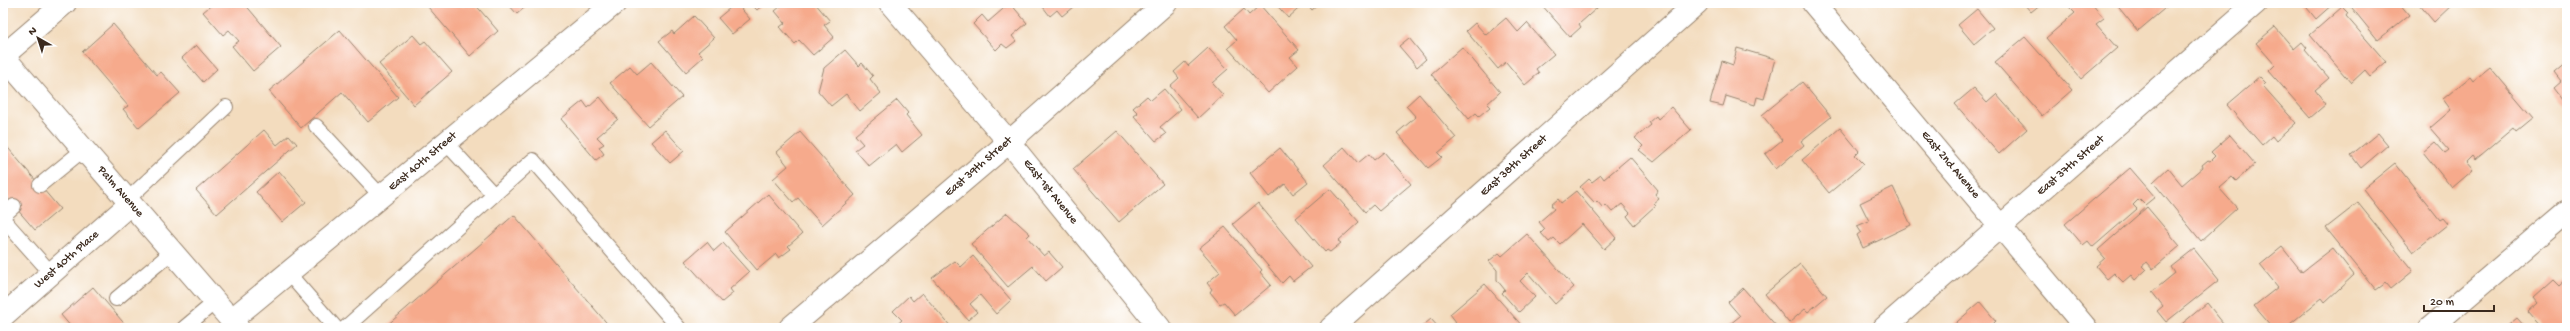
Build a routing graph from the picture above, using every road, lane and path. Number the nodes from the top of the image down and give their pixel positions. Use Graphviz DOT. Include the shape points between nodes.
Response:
graph roads {
  1 [pos="65,3"];
  2 [pos="615,3"];
  3 [pos="890,3"];
  4 [pos="1166,3"];
  5 [pos="1697,3"];
  6 [pos="1813,3"];
  7 [pos="2256,3"];
  8 [pos="3,56"];
  9 [pos="226,107"];
  10 [pos="316,126"];
  11 [pos="446,142"];
  12 [pos="1009,142"];
  13 [pos="83,150"];
  14 [pos="40,185"];
  15 [pos="494,195"];
  16 [pos="381,196"];
  17 [pos="129,202"];
  18 [pos="14,206"];
  19 [pos="2567,211"];
  20 [pos="3,216"];
  21 [pos="3,219"];
  22 [pos="2002,226"];
  23 [pos="172,252"];
  24 [pos="51,273"];
  25 [pos="288,273"];
  26 [pos="116,299"];
  27 [pos="216,302"];
  28 [pos="3,316"];
  29 [pos="234,324"];
  30 [pos="184,328"];
  31 [pos="336,328"];
  32 [pos="345,328"];
  33 [pos="679,328"];
  34 [pos="790,328"];
  35 [pos="1160,328"];
  36 [pos="1331,328"];
  37 [pos="1884,328"];
  38 [pos="2086,328"];
  39 [pos="2430,328"];
  1 -- 8 [label="street"];
  2 -- 11 [label="street, East 40th Street"];
  3 -- 12 [label="street, East 1st Avenue"];
  4 -- 12 [label="street, East 39th Street"];
  5 -- 36 [label="street, East 38th Street"];
  6 -- 22 [label="street, East 2nd Avenue"];
  7 -- 22 [label="street, East 37th Street"];
  8 -- 13 [label="street, Palm Avenue"];
  9 -- 17 [label="lane"];
  10 -- 16 [label="lane"];
  11 -- 15 [label="lane"];
  11 -- 16 [label="street, East 40th Street"];
  12 -- 34 [label="street, East 39th Street"];
  12 -- 35 [label="street, East 1st Avenue"];
  13 -- 14 [label="lane"];
  13 -- 17 [label="street, Palm Avenue"];
  15 -- 32 [label="lane"];
  15 -- 33 [label="lane" via="533,160"];
  16 -- 25 [label="street, East 40th Street"];
  17 -- 23 [label="street, Palm Avenue"];
  17 -- 24 [label="street, West 40th Place"];
  18 -- 20 [label="lane"];
  19 -- 39 [label="street"];
  21 -- 24 [label="lane"];
  22 -- 37 [label="street, East 37th Street"];
  22 -- 38 [label="street, East 2nd Avenue"];
  23 -- 26 [label="lane"];
  23 -- 27 [label="street, Palm Avenue"];
  24 -- 28 [label="street, West 40th Place"];
  25 -- 29 [label="street, East 40th Street"];
  25 -- 31 [label="lane"];
  27 -- 29 [label="street, Palm Avenue"];
  27 -- 30 [label="lane"];
}
